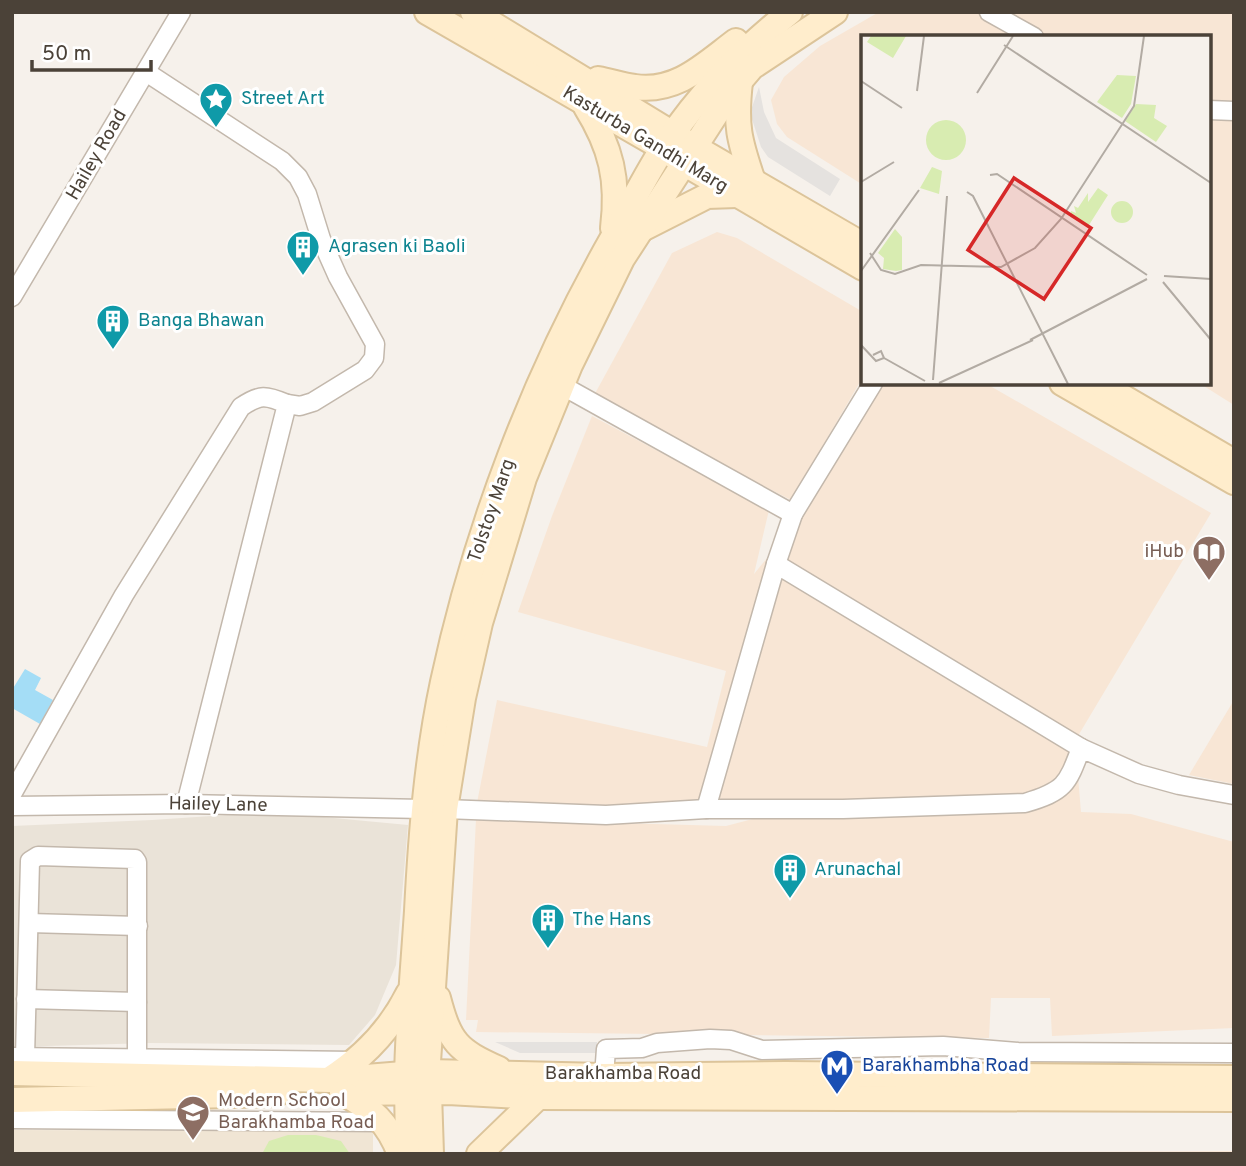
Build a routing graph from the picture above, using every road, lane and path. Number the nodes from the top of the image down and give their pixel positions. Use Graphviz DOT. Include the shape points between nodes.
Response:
graph roads {
  1 [pos="181,12"];
  2 [pos="427,12"];
  3 [pos="473,12"];
  4 [pos="775,12"];
  5 [pos="790,12"];
  6 [pos="835,12"];
  7 [pos="989,12"];
  8 [pos="1030,35"];
  9 [pos="146,72"];
  10 [pos="577,74"];
  11 [pos="740,81"];
  12 [pos="583,102"];
  13 [pos="1211,110"];
  14 [pos="1234,111"];
  15 [pos="669,141"];
  16 [pos="690,156"];
  17 [pos="745,188"];
  18 [pos="642,229"];
  19 [pos="612,239"];
  20 [pos="861,244"];
  21 [pos="861,267"];
  22 [pos="12,297"];
  23 [pos="561,385"];
  24 [pos="872,385"];
  25 [pos="1065,385"];
  26 [pos="1102,385"];
  27 [pos="287,404"];
  28 [pos="1234,462"];
  29 [pos="1234,482"];
  30 [pos="793,514"];
  31 [pos="776,564"];
  32 [pos="1081,748"];
  33 [pos="12,794"];
  34 [pos="1234,795"];
  35 [pos="186,804"];
  36 [pos="12,806"];
  37 [pos="434,809"];
  38 [pos="706,809"];
  39 [pos="29,923"];
  40 [pos="138,926"];
  41 [pos="423,984"];
  42 [pos="26,999"];
  43 [pos="137,1002"];
  44 [pos="1088,1051"];
  45 [pos="1234,1053"];
  46 [pos="137,1058"];
  47 [pos="16,1062"];
  48 [pos="355,1062"];
  49 [pos="508,1074"];
  50 [pos="604,1076"];
  51 [pos="1089,1077"];
  52 [pos="1234,1077"];
  53 [pos="419,1082"];
  54 [pos="336,1086"];
  55 [pos="538,1097"];
  56 [pos="1234,1099"];
  57 [pos="12,1100"];
  58 [pos="12,1119"];
  59 [pos="383,1122"];
  60 [pos="400,1154"];
  61 [pos="408,1154"];
  62 [pos="431,1154"];
  63 [pos="480,1154"];
  1 -- 9 [label="street, Hailey Road"];
  2 -- 12 [label="main road, Kasturba Gandhi Marg"];
  3 -- 10 [label="main road, Kasturba Gandhi Marg"];
  4 -- 10 [label="main road" via="685,79 661,88 635,88"];
  5 -- 15 [label="main road, Tolstoy Marg" via="740,53"];
  6 -- 11 [label="main road, Tolstoy Marg" via="752,67"];
  7 -- 8 [label="street"];
  9 -- 22 [label="street, Hailey Road"];
  9 -- 27 [label="street" via="282,161 298,177 338,277 374,344 374,358 365,370 313,402"];
  10 -- 15 [label="main road, Kasturba Gandhi Marg"];
  11 -- 16 [label="main road, Tolstoy Marg"];
  11 -- 17 [label="main road" via="738,134"];
  12 -- 15 [label="main road, Kasturba Gandhi Marg"];
  12 -- 19 [label="main road" via="601,131 612,167 616,202"];
  13 -- 14 [label="street"];
  15 -- 16 [label="main road, Kasturba Gandhi Marg"];
  15 -- 19 [label="main road, Tolstoy Marg"];
  16 -- 17 [label="main road, Kasturba Gandhi Marg"];
  16 -- 18 [label="main road, Tolstoy Marg"];
  17 -- 18 [label="main road" via="707,196"];
  17 -- 20 [label="main road, Kasturba Gandhi Marg"];
  17 -- 21 [label="main road, Kasturba Gandhi Marg"];
  18 -- 23 [label="main road, Tolstoy Marg" via="622,259"];
  19 -- 37 [label="main road, Tolstoy Marg" via="551,358 505,469 468,579 443,680"];
  23 -- 30 [label="street"];
  23 -- 37 [label="main road, Tolstoy Marg" via="524,478 488,591"];
  24 -- 30 [label="street"];
  25 -- 29 [label="main road"];
  26 -- 28 [label="main road"];
  27 -- 33 [label="street" via="256,397 242,407 124,595"];
  27 -- 35 [label="street"];
  30 -- 31 [label="street"];
  31 -- 32 [label="street"];
  31 -- 38 [label="street"];
  32 -- 34 [label="street" via="1139,774"];
  32 -- 38 [label="street, Hailey Lane" via="1069,779 1049,796 1025,803"];
  35 -- 36 [label="street, Hailey Lane"];
  35 -- 37 [label="street, Hailey Lane"];
  37 -- 38 [label="street, Hailey Lane" via="606,815"];
  37 -- 41 [label="main road, Tolstoy Marg"];
  39 -- 40 [label="street"];
  39 -- 40 [label="street" via="30,861 38,856 135,859"];
  39 -- 42 [label="street"];
  40 -- 43 [label="street"];
  41 -- 48 [label="main road"];
  41 -- 49 [label="main road" via="457,1044"];
  41 -- 53 [label="main road, Tolstoy Marg"];
  42 -- 43 [label="street"];
  42 -- 47 [label="street"];
  43 -- 46 [label="street"];
  44 -- 45 [label="street"];
  44 -- 50 [label="street" via="943,1046 762,1051 731,1040 710,1040 606,1049"];
  44 -- 51 [label="street"];
  46 -- 47 [label="street"];
  46 -- 48 [label="street"];
  47 -- 54 [label="main road, Barakhamba Road"];
  48 -- 54 [label="main road"];
  49 -- 50 [label="main road, Barakhamba Road"];
  49 -- 53 [label="main road, Barakhamba Road"];
  50 -- 51 [label="main road, Barakhamba Road"];
  51 -- 52 [label="main road, Barakhamba Road"];
  53 -- 54 [label="main road, Barakhamba Road"];
  53 -- 55 [label="main road, Barakhamba Road"];
  53 -- 61 [label="main road"];
  53 -- 62 [label="main road"];
  54 -- 57 [label="main road, Barakhamba Road"];
  54 -- 59 [label="main road"];
  55 -- 56 [label="main road, Barakhamba Road"];
  55 -- 63 [label="main road"];
  58 -- 59 [label="street"];
  59 -- 60 [label="main road"];
}
